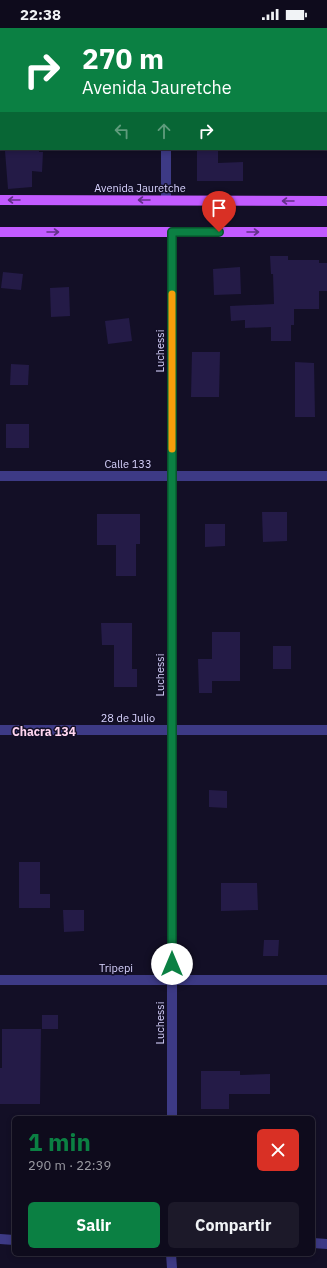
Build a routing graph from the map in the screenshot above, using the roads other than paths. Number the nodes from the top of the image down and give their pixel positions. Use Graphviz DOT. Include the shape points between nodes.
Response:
graph roads {
  1 [pos="166,150"];
  2 [pos="0,200"];
  3 [pos="166,200"];
  4 [pos="327,201"];
  5 [pos="0,232"];
  6 [pos="172,232"];
  7 [pos="327,232"];
  8 [pos="0,476"];
  9 [pos="172,476"];
  10 [pos="327,476"];
  11 [pos="0,730"];
  12 [pos="172,730"];
  13 [pos="327,730"];
  14 [pos="0,980"];
  15 [pos="172,980"];
  16 [pos="327,980"];
  17 [pos="172,1116"];
  18 [pos="0,1239"];
  19 [pos="12,1240"];
  20 [pos="315,1244"];
  21 [pos="327,1244"];
  22 [pos="172,1256"];
  23 [pos="172,1268"];
  1 -- 3 [label="street"];
  3 -- 2 [label="main road, Avenida Jauretche, one-way"];
  4 -- 3 [label="main road, Avenida Jauretche, one-way"];
  5 -- 6 [label="main road, one-way"];
  6 -- 7 [label="main road, one-way"];
  6 -- 9 [label="street, Luchessi"];
  8 -- 9 [label="street, Calle 133"];
  9 -- 10 [label="street, Calle 133"];
  9 -- 12 [label="street, Luchessi"];
  11 -- 12 [label="street, 28 de Julio"];
  12 -- 13 [label="street, 28 de Julio"];
  12 -- 15 [label="street, Luchessi"];
  14 -- 15 [label="street, Tripepi"];
  15 -- 16 [label="street, Tripepi"];
  15 -- 17 [label="street, Luchessi"];
  18 -- 19 [label="street"];
  20 -- 21 [label="street"];
  22 -- 23 [label="street"];
}
